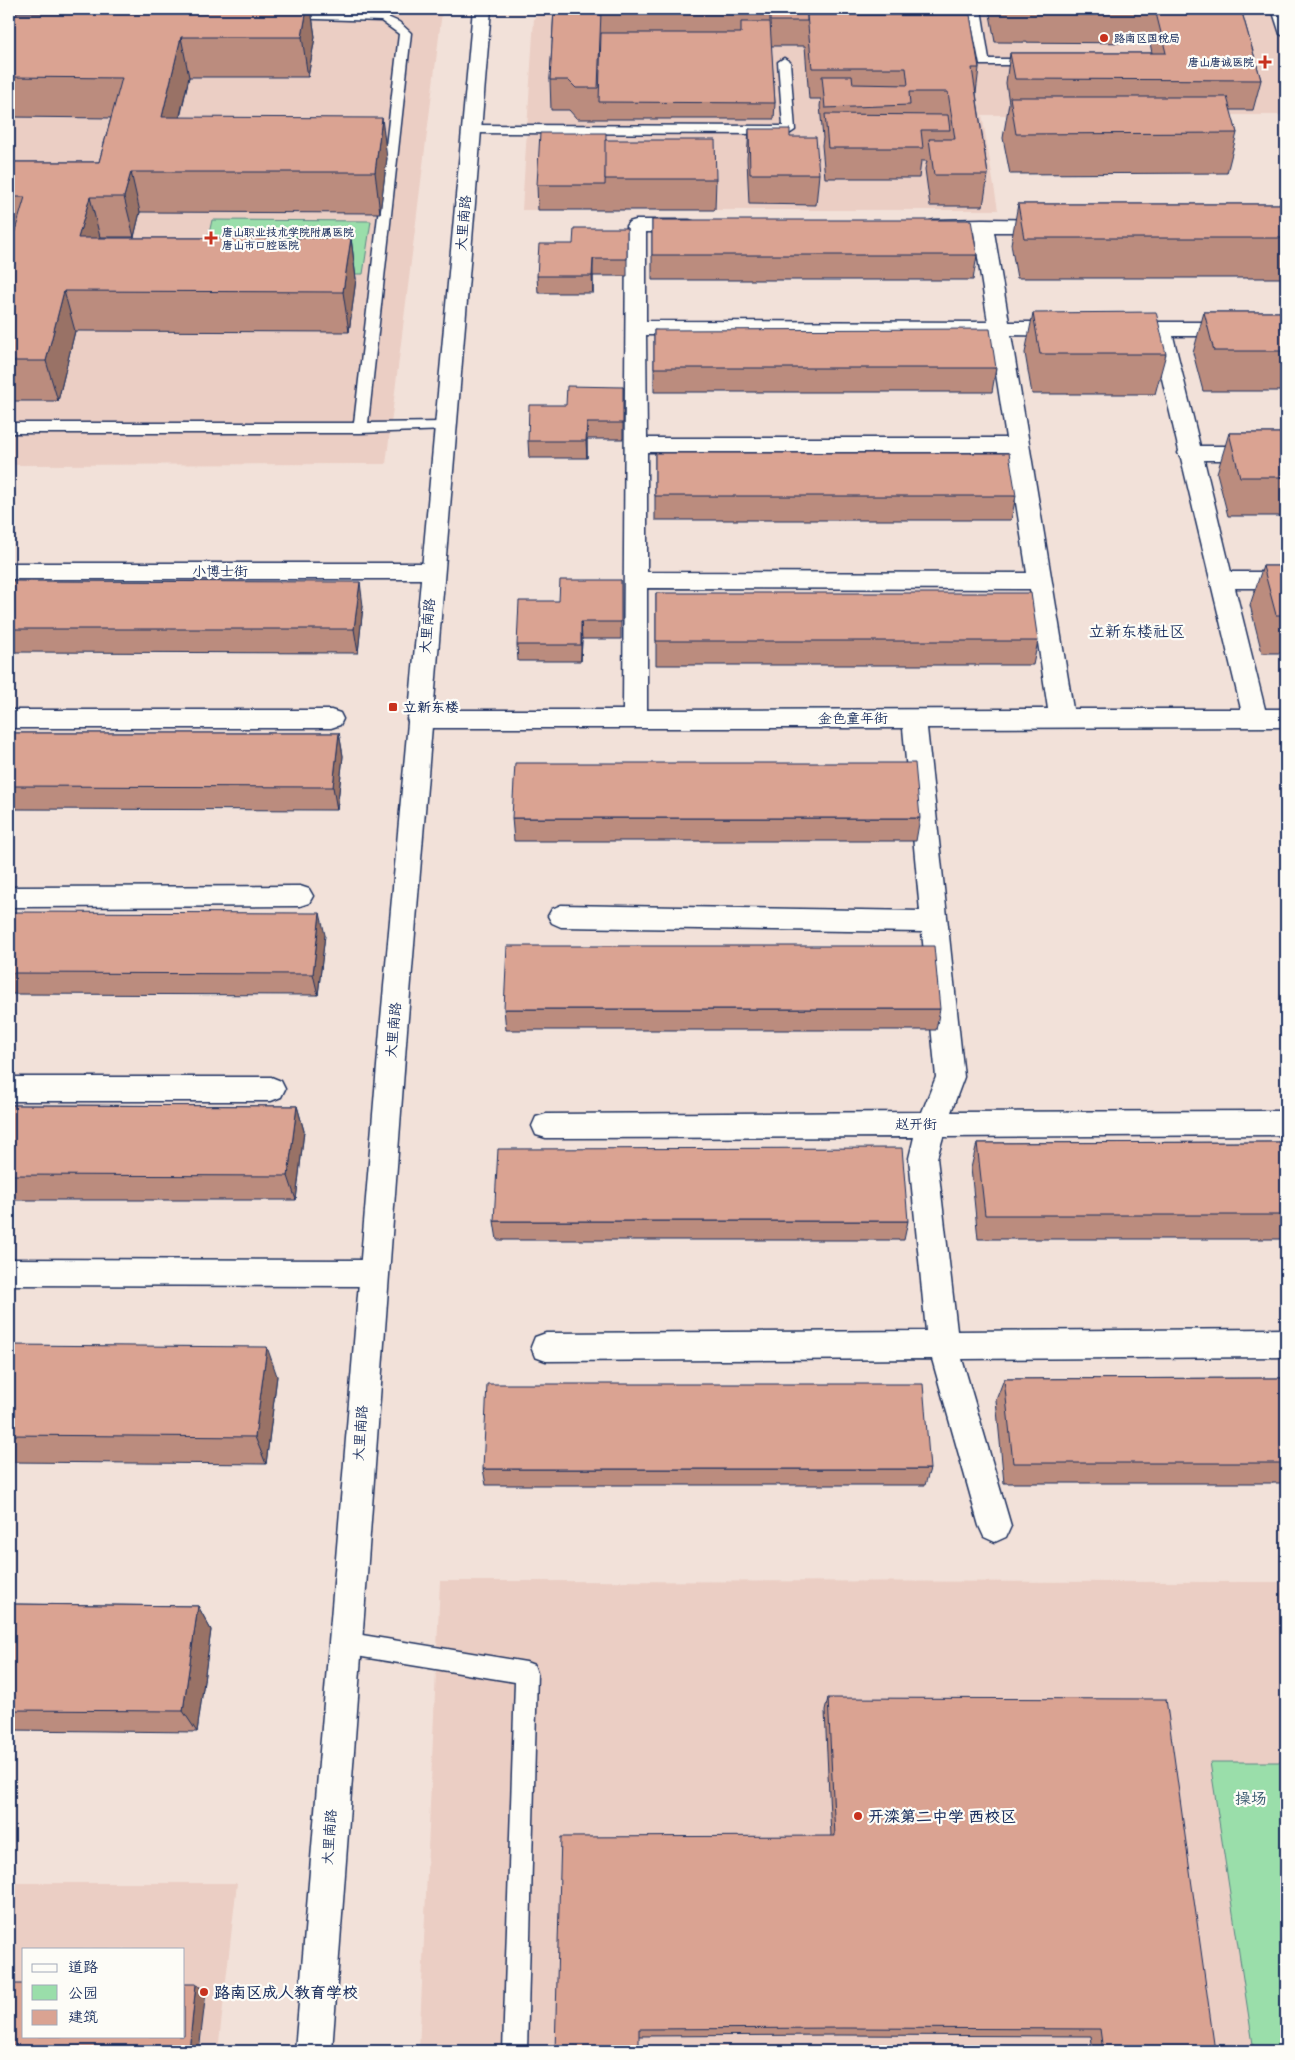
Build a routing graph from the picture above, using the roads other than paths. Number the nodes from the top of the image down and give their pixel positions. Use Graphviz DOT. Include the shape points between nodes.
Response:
graph roads {
  1 [pos="482,9"];
  2 [pos="975,9"];
  3 [pos="1278,9"];
  4 [pos="274,16"];
  5 [pos="1286,34"];
  6 [pos="784,62"];
  7 [pos="1043,63"];
  8 [pos="471,129"];
  9 [pos="705,226"];
  10 [pos="914,226"];
  11 [pos="983,226"];
  12 [pos="1071,226"];
  13 [pos="636,328"];
  14 [pos="1000,328"];
  15 [pos="1161,329"];
  16 [pos="1286,329"];
  17 [pos="444,427"];
  18 [pos="9,428"];
  19 [pos="360,428"];
  20 [pos="636,445"];
  21 [pos="1018,445"];
  22 [pos="1189,453"];
  23 [pos="1286,453"];
  24 [pos="9,571"];
  25 [pos="432,571"];
  26 [pos="635,580"];
  27 [pos="1221,580"];
  28 [pos="1286,580"];
  29 [pos="1040,581"];
  30 [pos="635,718"];
  31 [pos="914,718"];
  32 [pos="1062,718"];
  33 [pos="1255,718"];
  34 [pos="1286,718"];
  35 [pos="9,719"];
  36 [pos="331,719"];
  37 [pos="419,719"];
  38 [pos="300,896"];
  39 [pos="9,897"];
  40 [pos="561,916"];
  41 [pos="934,922"];
  42 [pos="9,1089"];
  43 [pos="271,1089"];
  44 [pos="1286,1123"];
  45 [pos="932,1124"];
  46 [pos="546,1126"];
  47 [pos="9,1272"];
  48 [pos="372,1273"];
  49 [pos="1286,1343"];
  50 [pos="943,1345"];
  51 [pos="546,1347"];
  52 [pos="995,1526"];
  53 [pos="344,1644"];
  54 [pos="313,2051"];
  55 [pos="515,2051"];
  1 -- 8 [label="street, 大里南路"];
  2 -- 7 [label="lane" via="984,63"];
  3 -- 5 [label="lane"];
  4 -- 19 [label="lane" via="383,18 405,33"];
  6 -- 8 [label="lane" via="789,130"];
  8 -- 17 [label="street, 大里南路"];
  9 -- 13 [label="street" via="636,226"];
  10 -- 11 [label="street"];
  11 -- 12 [label="street"];
  11 -- 14 [label="street"];
  13 -- 14 [label="street"];
  13 -- 20 [label="street"];
  14 -- 15 [label="street"];
  14 -- 21 [label="street"];
  15 -- 16 [label="street"];
  15 -- 22 [label="street"];
  17 -- 19 [label="lane"];
  17 -- 25 [label="street, 大里南路"];
  18 -- 19 [label="lane"];
  20 -- 21 [label="street"];
  20 -- 26 [label="street"];
  21 -- 29 [label="street"];
  22 -- 23 [label="street"];
  22 -- 27 [label="street"];
  24 -- 25 [label="street, 小博士街"];
  25 -- 37 [label="street, 大里南路"];
  26 -- 29 [label="street"];
  26 -- 30 [label="street"];
  27 -- 28 [label="street"];
  27 -- 33 [label="street"];
  29 -- 32 [label="street"];
  30 -- 31 [label="street, 金色童年街"];
  30 -- 37 [label="street, 金色童年街"];
  31 -- 32 [label="street, 金色童年街"];
  31 -- 41 [label="street"];
  32 -- 33 [label="street, 金色童年街"];
  33 -- 34 [label="street, 金色童年街"];
  35 -- 36 [label="street"];
  37 -- 48 [label="street, 大里南路"];
  38 -- 39 [label="street"];
  40 -- 41 [label="street"];
  41 -- 45 [label="street" via="950,1077"];
  42 -- 43 [label="street"];
  44 -- 45 [label="street, 赵开街"];
  45 -- 46 [label="street, 赵开街"];
  45 -- 50 [label="street" via="923,1158"];
  47 -- 48 [label="street"];
  48 -- 53 [label="street, 大里南路"];
  49 -- 50 [label="street"];
  50 -- 51 [label="street"];
  50 -- 52 [label="street"];
  53 -- 54 [label="street, 大里南路"];
  53 -- 55 [label="lane" via="526,1673"];
}
